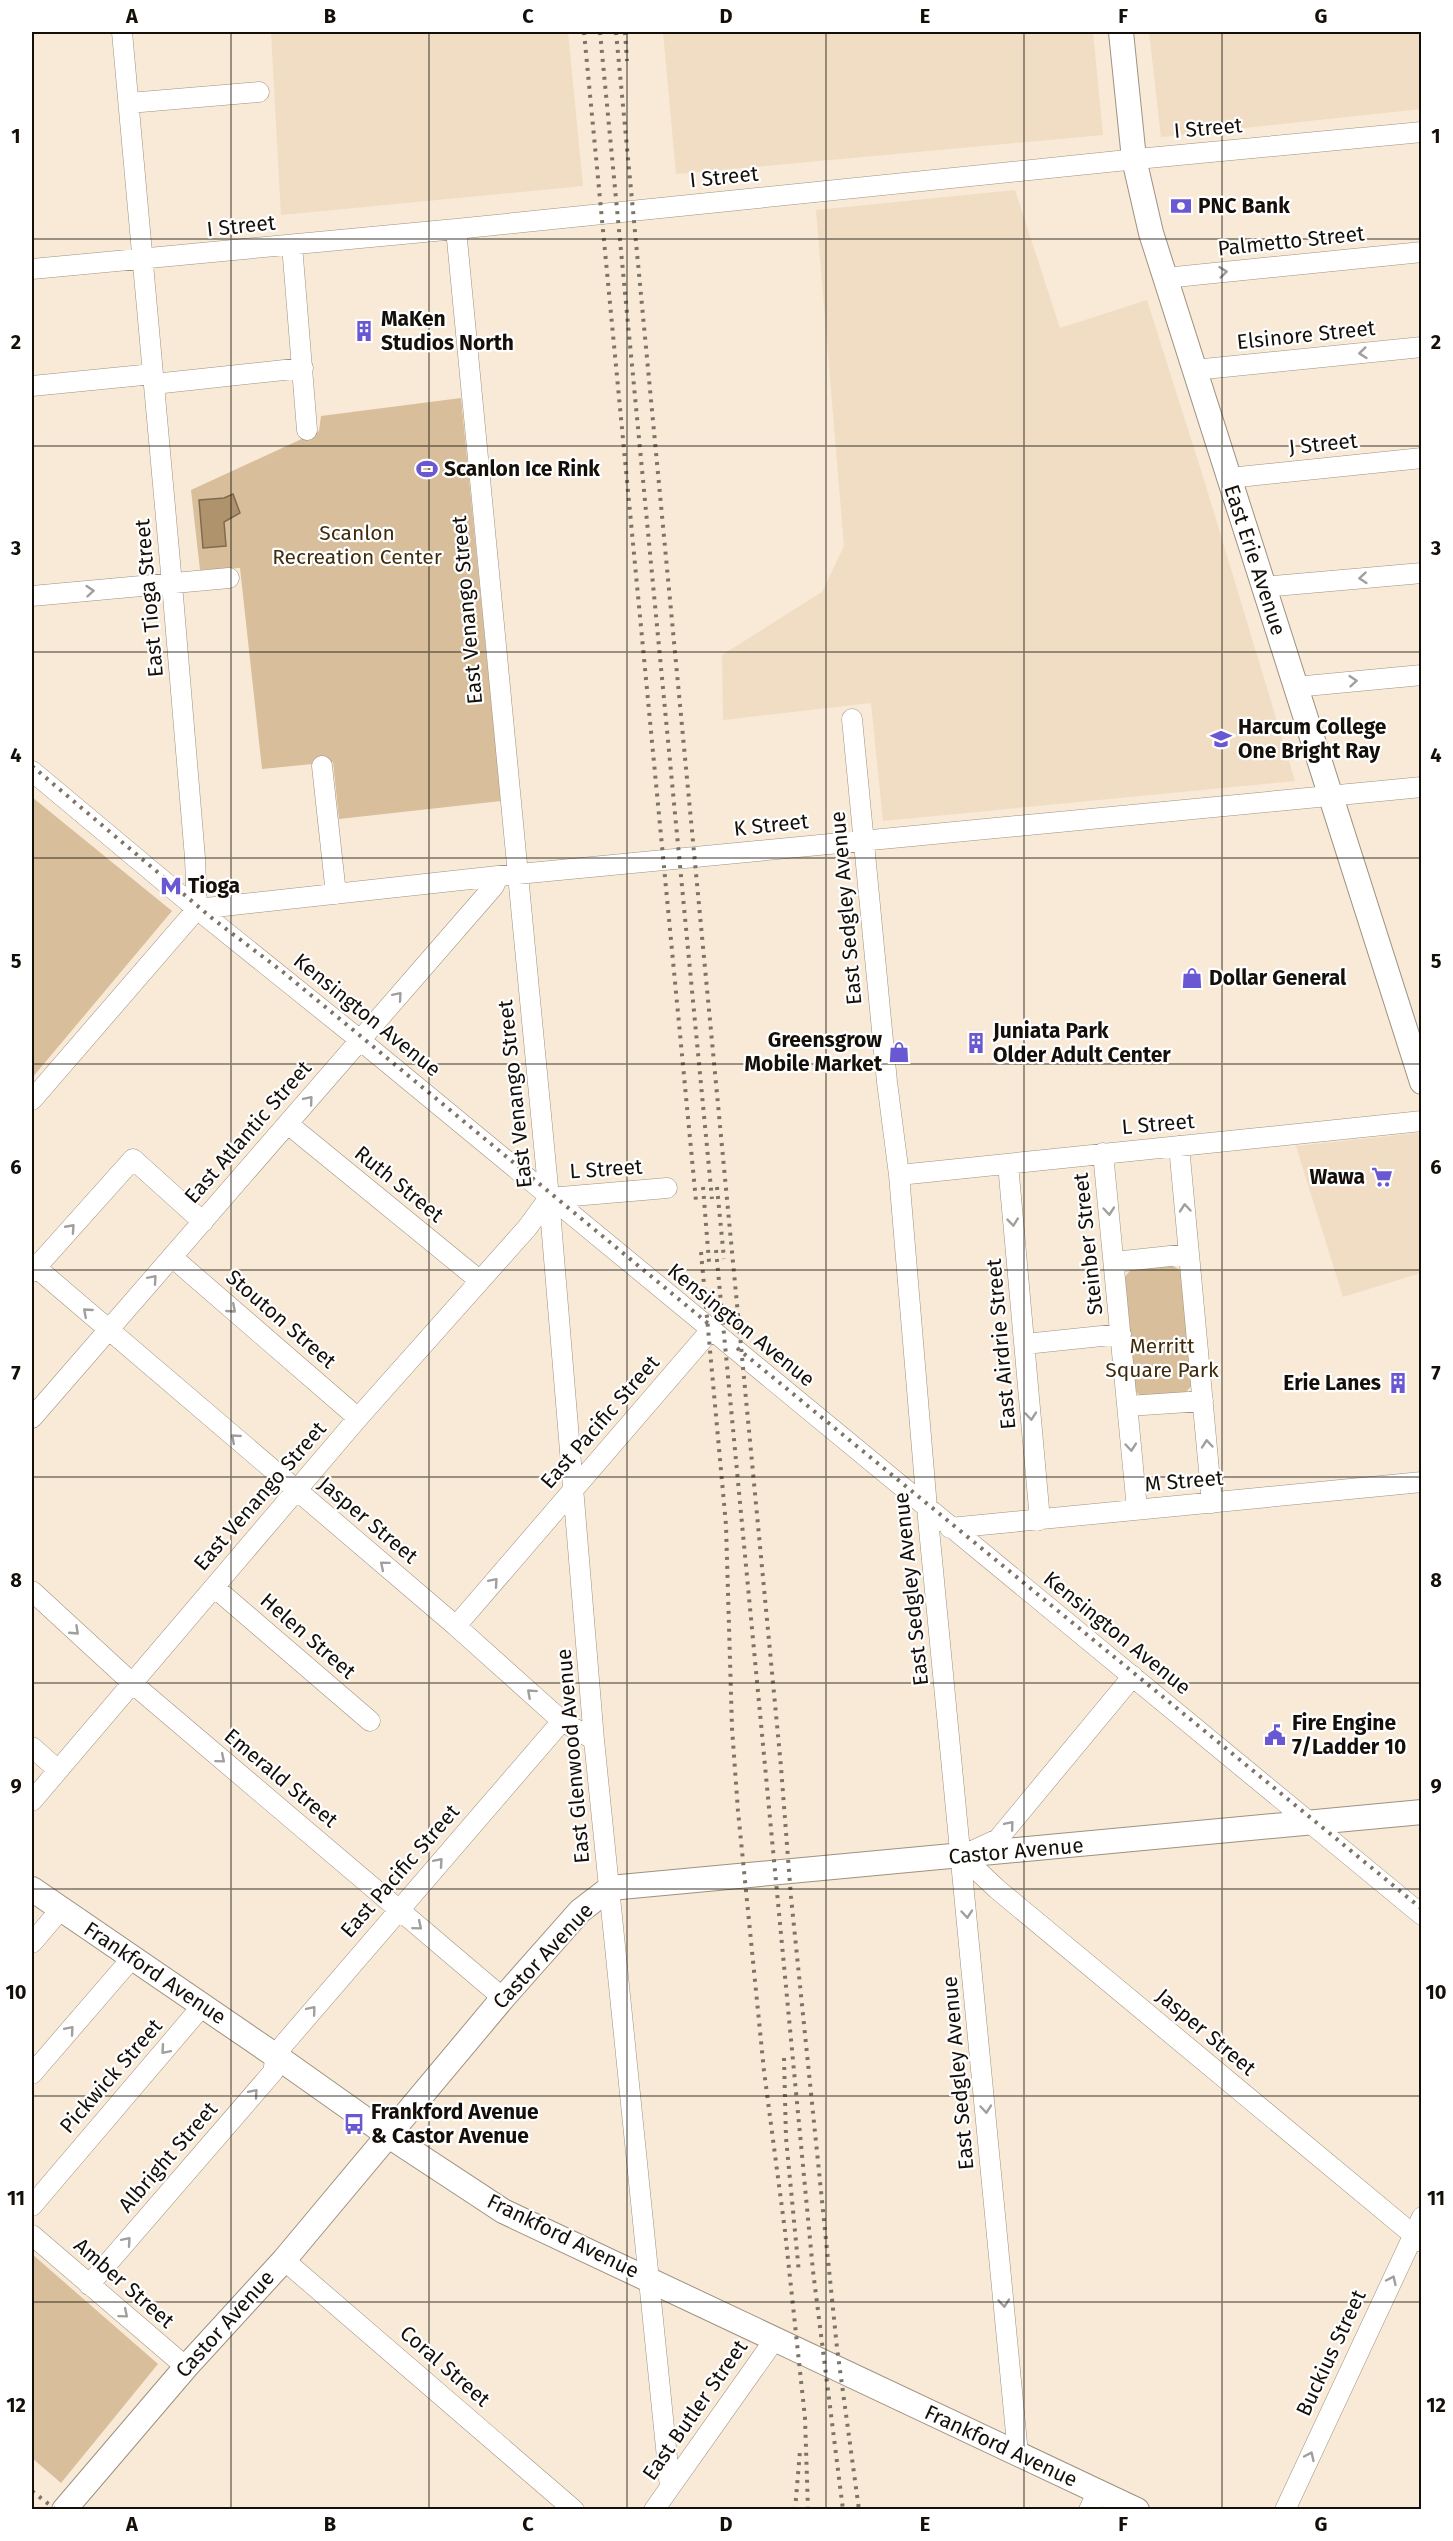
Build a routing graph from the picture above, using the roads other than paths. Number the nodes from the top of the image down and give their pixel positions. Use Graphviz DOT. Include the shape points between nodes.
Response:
graph roads {
  1 [pos="122,32"];
  2 [pos="1121,32"];
  3 [pos="259,92"];
  4 [pos="129,103"];
  5 [pos="1422,132"];
  6 [pos="1134,159"];
  7 [pos="456,229"];
  8 [pos="292,245"];
  9 [pos="1422,252"];
  10 [pos="141,260"];
  11 [pos="32,269"];
  12 [pos="1165,278"];
  13 [pos="1422,347"];
  14 [pos="303,368"];
  15 [pos="1194,370"];
  16 [pos="154,379"];
  17 [pos="32,386"];
  18 [pos="307,430"];
  19 [pos="1422,458"];
  20 [pos="1229,478"];
  21 [pos="1422,573"];
  22 [pos="229,578"];
  23 [pos="172,584"];
  24 [pos="1263,587"];
  25 [pos="32,596"];
  26 [pos="1422,675"];
  27 [pos="1295,687"];
  28 [pos="852,719"];
  29 [pos="322,766"];
  30 [pos="32,771"];
  31 [pos="1422,787"];
  32 [pos="1330,796"];
  33 [pos="863,840"];
  34 [pos="507,875"];
  35 [pos="336,894"];
  36 [pos="197,909"];
  37 [pos="360,1040"];
  38 [pos="1422,1082"];
  39 [pos="32,1100"];
  40 [pos="1422,1121"];
  41 [pos="288,1124"];
  42 [pos="1179,1146"];
  43 [pos="1103,1152"];
  44 [pos="1008,1164"];
  45 [pos="899,1175"];
  46 [pos="667,1188"];
  47 [pos="549,1198"];
  48 [pos="203,1221"];
  49 [pos="1189,1254"];
  50 [pos="172,1257"];
  51 [pos="1114,1262"];
  52 [pos="33,1267"];
  53 [pos="479,1280"];
  54 [pos="108,1330"];
  55 [pos="710,1331"];
  56 [pos="1121,1334"];
  57 [pos="1025,1344"];
  58 [pos="1203,1401"];
  59 [pos="1128,1406"];
  60 [pos="32,1418"];
  61 [pos="358,1418"];
  62 [pos="1422,1482"];
  63 [pos="573,1489"];
  64 [pos="296,1491"];
  65 [pos="1212,1503"];
  66 [pos="927,1508"];
  67 [pos="1137,1509"];
  68 [pos="1040,1520"];
  69 [pos="950,1528"];
  70 [pos="214,1587"];
  71 [pos="32,1591"];
  72 [pos="456,1626"];
  73 [pos="1133,1676"];
  74 [pos="132,1683"];
  75 [pos="562,1721"];
  76 [pos="370,1722"];
  77 [pos="594,1740"];
  78 [pos="32,1747"];
  79 [pos="58,1770"];
  80 [pos="32,1801"];
  81 [pos="1422,1812"];
  82 [pos="1310,1824"];
  83 [pos="962,1856"];
  84 [pos="32,1888"];
  85 [pos="610,1888"];
  86 [pos="61,1909"];
  87 [pos="398,1910"];
  88 [pos="1422,1915"];
  89 [pos="32,1943"];
  90 [pos="132,1958"];
  91 [pos="503,1998"];
  92 [pos="203,2006"];
  93 [pos="276,2055"];
  94 [pos="32,2074"];
  95 [pos="389,2136"];
  96 [pos="32,2206"];
  97 [pos="1422,2217"];
  98 [pos="32,2235"];
  99 [pos="1417,2238"];
  100 [pos="284,2260"];
  101 [pos="648,2278"];
  102 [pos="89,2285"];
  103 [pos="775,2339"];
  104 [pos="186,2367"];
  105 [pos="1018,2454"];
  106 [pos="670,2487"];
  107 [pos="1094,2500"];
  108 [pos="64,2510"];
  109 [pos="574,2510"];
  110 [pos="654,2510"];
  111 [pos="1137,2510"];
  112 [pos="1285,2510"];
  1 -- 4 [label="street, East Tioga Street"];
  2 -- 6 [label="main road, East Erie Avenue"];
  3 -- 4 [label="street"];
  4 -- 10 [label="street, East Tioga Street"];
  5 -- 6 [label="street, I Street"];
  6 -- 7 [label="street, I Street"];
  6 -- 12 [label="main road, East Erie Avenue" via="1143,207"];
  7 -- 8 [label="street, I Street"];
  7 -- 34 [label="street, East Venango Street"];
  8 -- 10 [label="street, I Street"];
  8 -- 14 [label="street"];
  12 -- 9 [label="street, Palmetto Street, one-way"];
  10 -- 11 [label="street, I Street"];
  10 -- 16 [label="street, East Tioga Street"];
  12 -- 15 [label="main road, East Erie Avenue"];
  13 -- 15 [label="street, Elsinore Street, one-way"];
  14 -- 16 [label="street"];
  14 -- 18 [label="street"];
  15 -- 20 [label="main road, East Erie Avenue"];
  16 -- 17 [label="street"];
  16 -- 23 [label="street, East Tioga Street"];
  19 -- 20 [label="street, J Street"];
  20 -- 24 [label="main road, East Erie Avenue"];
  21 -- 24 [label="street, one-way"];
  22 -- 23 [label="street"];
  25 -- 23 [label="street, one-way"];
  23 -- 36 [label="street, East Tioga Street"];
  24 -- 27 [label="main road, East Erie Avenue"];
  27 -- 26 [label="street, one-way"];
  27 -- 32 [label="main road, East Erie Avenue"];
  28 -- 33 [label="street, East Sedgley Avenue"];
  29 -- 35 [label="street"];
  30 -- 36 [label="street, Kensington Avenue"];
  31 -- 32 [label="street, K Street"];
  32 -- 33 [label="street, K Street"];
  32 -- 38 [label="main road, East Erie Avenue"];
  33 -- 34 [label="street, K Street"];
  33 -- 45 [label="street, East Sedgley Avenue"];
  34 -- 35 [label="street, K Street"];
  37 -- 34 [label="street, East Atlantic Street, one-way"];
  34 -- 47 [label="street, East Venango Street"];
  35 -- 36 [label="street, K Street"];
  36 -- 37 [label="street, Kensington Avenue"];
  36 -- 39 [label="street"];
  41 -- 37 [label="street, East Atlantic Street, one-way"];
  37 -- 47 [label="street, Kensington Avenue"];
  40 -- 42 [label="street, L Street"];
  41 -- 48 [label="street, East Atlantic Street"];
  41 -- 53 [label="street, Ruth Street"];
  42 -- 43 [label="street, L Street"];
  49 -- 42 [label="street, one-way"];
  43 -- 44 [label="street, L Street"];
  43 -- 51 [label="street, Steinber Street, one-way"];
  44 -- 45 [label="street, L Street"];
  44 -- 57 [label="street, East Airdrie Street, one-way"];
  45 -- 66 [label="street, East Sedgley Avenue"];
  46 -- 47 [label="street, L Street"];
  47 -- 53 [label="street, East Venango Street"];
  47 -- 55 [label="street, Kensington Avenue"];
  47 -- 63 [label="street, East Glenwood Avenue"];
  48 -- 50 [label="street, East Atlantic Street"];
  52 -- 48 [label="street, one-way" via="133,1159"];
  49 -- 51 [label="street"];
  49 -- 58 [label="street"];
  54 -- 50 [label="street, East Atlantic Street, one-way"];
  50 -- 61 [label="street, Stouton Street, one-way"];
  51 -- 56 [label="street, Steinber Street"];
  54 -- 52 [label="street, Jasper Street, one-way"];
  53 -- 61 [label="street, East Venango Street"];
  54 -- 60 [label="street, East Atlantic Street"];
  64 -- 54 [label="street, Jasper Street, one-way"];
  55 -- 63 [label="street, East Pacific Street"];
  55 -- 66 [label="street, Kensington Avenue"];
  56 -- 57 [label="street"];
  56 -- 59 [label="street, Steinber Street"];
  57 -- 68 [label="street, East Airdrie Street, one-way"];
  58 -- 59 [label="street"];
  65 -- 58 [label="street, one-way"];
  59 -- 67 [label="street, Steinber Street, one-way"];
  61 -- 64 [label="street, East Venango Street"];
  62 -- 65 [label="street, M Street"];
  72 -- 63 [label="street, East Pacific Street, one-way"];
  63 -- 77 [label="street, East Glenwood Avenue"];
  64 -- 70 [label="street, East Venango Street"];
  72 -- 64 [label="street, Jasper Street, one-way"];
  65 -- 67 [label="street, M Street"];
  66 -- 69 [label="street, Kensington Avenue"];
  66 -- 83 [label="street, East Sedgley Avenue"];
  67 -- 68 [label="street, M Street"];
  68 -- 69 [label="street, M Street"];
  69 -- 73 [label="street, Kensington Avenue"];
  70 -- 74 [label="street, East Venango Street"];
  70 -- 76 [label="street, Helen Street"];
  71 -- 74 [label="street, Emerald Street, one-way"];
  75 -- 72 [label="street, Jasper Street, one-way"];
  73 -- 82 [label="street, Kensington Avenue"];
  83 -- 73 [label="street, one-way" via="998,1839"];
  74 -- 79 [label="street, East Venango Street"];
  74 -- 87 [label="street, Emerald Street, one-way"];
  75 -- 77 [label="street, Jasper Street"];
  87 -- 75 [label="street, East Pacific Street, one-way"];
  77 -- 85 [label="street, East Glenwood Avenue"];
  78 -- 79 [label="street"];
  79 -- 80 [label="street, East Venango Street"];
  81 -- 82 [label="main road, Castor Avenue"];
  82 -- 83 [label="main road, Castor Avenue"];
  82 -- 88 [label="street, Kensington Avenue"];
  83 -- 85 [label="main road, Castor Avenue"];
  83 -- 99 [label="street, Jasper Street"];
  83 -- 105 [label="street, East Sedgley Avenue, one-way"];
  84 -- 86 [label="main road, Frankford Avenue"];
  85 -- 91 [label="main road, Castor Avenue" via="580,1911"];
  85 -- 101 [label="street, East Glenwood Avenue"];
  86 -- 89 [label="street"];
  86 -- 90 [label="main road, Frankford Avenue"];
  87 -- 91 [label="street, Emerald Street, one-way"];
  93 -- 87 [label="street, East Pacific Street, one-way"];
  90 -- 92 [label="main road, Frankford Avenue"];
  94 -- 90 [label="street, one-way"];
  91 -- 95 [label="main road, Castor Avenue"];
  92 -- 93 [label="main road, Frankford Avenue"];
  92 -- 96 [label="street, Pickwick Street, one-way"];
  93 -- 95 [label="main road, Frankford Avenue"];
  102 -- 93 [label="street, Albright Street, one-way" via="273,2072"];
  95 -- 100 [label="main road, Castor Avenue"];
  95 -- 101 [label="main road, Frankford Avenue" via="503,2211"];
  97 -- 99 [label="street, Buckius Street"];
  98 -- 102 [label="street, Amber Street"];
  112 -- 99 [label="street, Buckius Street, one-way"];
  100 -- 104 [label="main road, Castor Avenue"];
  100 -- 109 [label="street, Coral Street"];
  101 -- 103 [label="main road, Frankford Avenue"];
  101 -- 106 [label="street, East Glenwood Avenue"];
  102 -- 104 [label="street, Amber Street, one-way"];
  103 -- 105 [label="main road, Frankford Avenue"];
  103 -- 106 [label="street, East Butler Street"];
  104 -- 108 [label="main road, Castor Avenue"];
  105 -- 107 [label="main road, Frankford Avenue"];
  106 -- 110 [label="street, East Butler Street"];
  107 -- 111 [label="main road, Frankford Avenue"];
}
